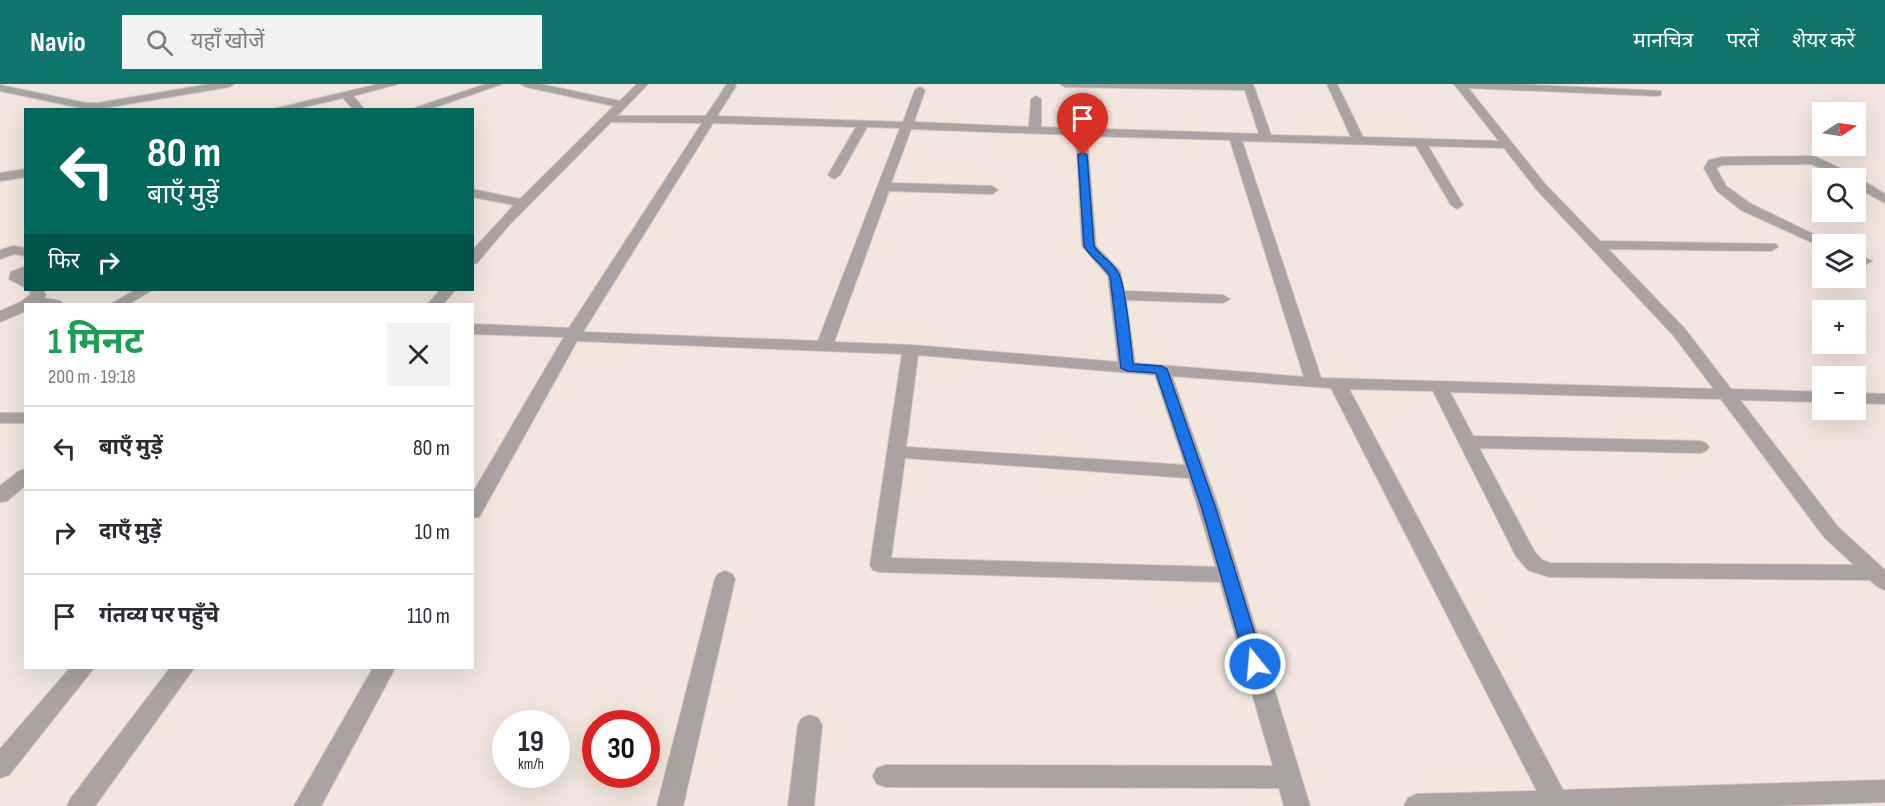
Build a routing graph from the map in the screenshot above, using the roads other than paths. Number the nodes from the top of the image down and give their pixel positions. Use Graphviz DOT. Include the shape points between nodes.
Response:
graph roads {
  1 [pos="229,84"];
  2 [pos="393,84"];
  3 [pos="497,84"];
  4 [pos="526,84"];
  5 [pos="643,84"];
  6 [pos="1065,84"];
  7 [pos="1332,84"];
  8 [pos="1460,85"];
  9 [pos="731,86"];
  10 [pos="1249,86"];
  11 [pos="0,88"];
  12 [pos="920,90"];
  13 [pos="1657,93"];
  14 [pos="345,94"];
  15 [pos="1036,99"];
  16 [pos="623,105"];
  17 [pos="283,108"];
  18 [pos="358,108"];
  19 [pos="420,108"];
  20 [pos="609,119"];
  21 [pos="709,120"];
  22 [pos="864,123"];
  23 [pos="908,125"];
  24 [pos="1035,130"];
  25 [pos="1081,132"];
  26 [pos="1235,137"];
  27 [pos="1266,138"];
  28 [pos="1358,140"];
  29 [pos="1420,142"];
  30 [pos="1507,145"];
  31 [pos="1833,168"];
  32 [pos="24,173"];
  33 [pos="834,175"];
  34 [pos="0,177"];
  35 [pos="884,187"];
  36 [pos="1866,188"];
  37 [pos="992,190"];
  38 [pos="474,193"];
  39 [pos="1885,199"];
  40 [pos="523,203"];
  41 [pos="1457,205"];
  42 [pos="1812,237"];
  43 [pos="1596,245"];
  44 [pos="1771,247"];
  45 [pos="24,252"];
  46 [pos="0,255"];
  47 [pos="474,258"];
  48 [pos="24,271"];
  49 [pos="24,283"];
  50 [pos="143,291"];
  51 [pos="447,291"];
  52 [pos="1117,295"];
  53 [pos="1224,299"];
  54 [pos="31,300"];
  55 [pos="49,303"];
  56 [pos="121,303"];
  57 [pos="436,303"];
  58 [pos="24,304"];
  59 [pos="0,317"];
  60 [pos="474,329"];
  61 [pos="573,334"];
  62 [pos="825,345"];
  63 [pos="911,350"];
  64 [pos="1127,368"];
  65 [pos="1161,369"];
  66 [pos="1314,382"];
  67 [pos="1337,383"];
  68 [pos="1439,387"];
  69 [pos="1727,395"];
  70 [pos="1812,397"];
  71 [pos="1866,398"];
  72 [pos="1885,399"];
  73 [pos="0,418"];
  74 [pos="24,418"];
  75 [pos="1469,441"];
  76 [pos="1700,447"];
  77 [pos="896,452"];
  78 [pos="1196,472"];
  79 [pos="24,477"];
  80 [pos="0,496"];
  81 [pos="474,508"];
  82 [pos="1228,574"];
  83 [pos="1880,578"];
  84 [pos="725,579"];
  85 [pos="82,669"];
  86 [pos="182,669"];
  87 [pos="383,669"];
  88 [pos="810,725"];
  89 [pos="0,767"];
  90 [pos="886,776"];
  91 [pos="1289,777"];
  92 [pos="1885,791"];
  93 [pos="1828,799"];
  94 [pos="1556,800"];
  95 [pos="80,806"];
  96 [pos="307,806"];
  97 [pos="670,806"];
  98 [pos="801,806"];
  99 [pos="1297,806"];
  100 [pos="1417,806"];
  1 -- 11 [label="street" via="182,97 86,106"];
  2 -- 14 [label="street"];
  3 -- 19 [label="street"];
  4 -- 16 [label="street"];
  5 -- 16 [label="street"];
  6 -- 10 [label="street"];
  7 -- 28 [label="street"];
  8 -- 13 [label="street"];
  8 -- 30 [label="street"];
  9 -- 21 [label="street"];
  10 -- 27 [label="street"];
  12 -- 23 [label="street"];
  14 -- 17 [label="street"];
  14 -- 18 [label="street"];
  15 -- 24 [label="street"];
  16 -- 20 [label="street"];
  20 -- 21 [label="street"];
  20 -- 40 [label="street"];
  21 -- 22 [label="street"];
  21 -- 61 [label="street"];
  22 -- 23 [label="street"];
  22 -- 33 [label="street"];
  23 -- 24 [label="street"];
  23 -- 35 [label="street"];
  24 -- 25 [label="street"];
  25 -- 26 [label="street"];
  25 -- 52 [label="street" via="1089,246 1113,270"];
  26 -- 27 [label="street"];
  26 -- 66 [label="street"];
  27 -- 28 [label="street"];
  28 -- 29 [label="street"];
  29 -- 30 [label="street"];
  29 -- 41 [label="street"];
  30 -- 43 [label="street"];
  31 -- 42 [label="street" via="1801,159 1722,161 1710,168 1721,188 1746,207"];
  32 -- 34 [label="street"];
  35 -- 37 [label="street"];
  35 -- 62 [label="street"];
  36 -- 39 [label="street"];
  38 -- 40 [label="street"];
  40 -- 47 [label="street"];
  43 -- 44 [label="street"];
  43 -- 69 [label="street" via="1679,332"];
  45 -- 46 [label="street" via="13,250"];
  48 -- 49 [label="street" via="16,279"];
  50 -- 56 [label="street"];
  51 -- 57 [label="street"];
  52 -- 53 [label="street"];
  52 -- 64 [label="street"];
  54 -- 55 [label="street"];
  58 -- 59 [label="street"];
  60 -- 61 [label="street"];
  61 -- 62 [label="street"];
  61 -- 81 [label="street"];
  62 -- 63 [label="street"];
  63 -- 64 [label="street"];
  63 -- 77 [label="street"];
  64 -- 65 [label="street"];
  65 -- 66 [label="street"];
  65 -- 78 [label="street"];
  66 -- 67 [label="street"];
  67 -- 68 [label="street"];
  67 -- 94 [label="street"];
  68 -- 69 [label="street"];
  68 -- 75 [label="street"];
  69 -- 70 [label="street"];
  69 -- 83 [label="street" via="1832,532"];
  71 -- 72 [label="street"];
  73 -- 74 [label="street"];
  75 -- 76 [label="street"];
  75 -- 83 [label="street" via="1526,556 1535,565 1549,570"];
  77 -- 78 [label="street"];
  77 -- 82 [label="street" via="880,565"];
  78 -- 82 [label="street"];
  79 -- 80 [label="street"];
  82 -- 91 [label="street"];
  84 -- 97 [label="street"];
  85 -- 89 [label="street"];
  86 -- 95 [label="street"];
  87 -- 96 [label="street"];
  88 -- 98 [label="street"];
  90 -- 91 [label="street"];
  91 -- 99 [label="street"];
  92 -- 93 [label="street"];
  93 -- 94 [label="street"];
  94 -- 100 [label="street"];
}
